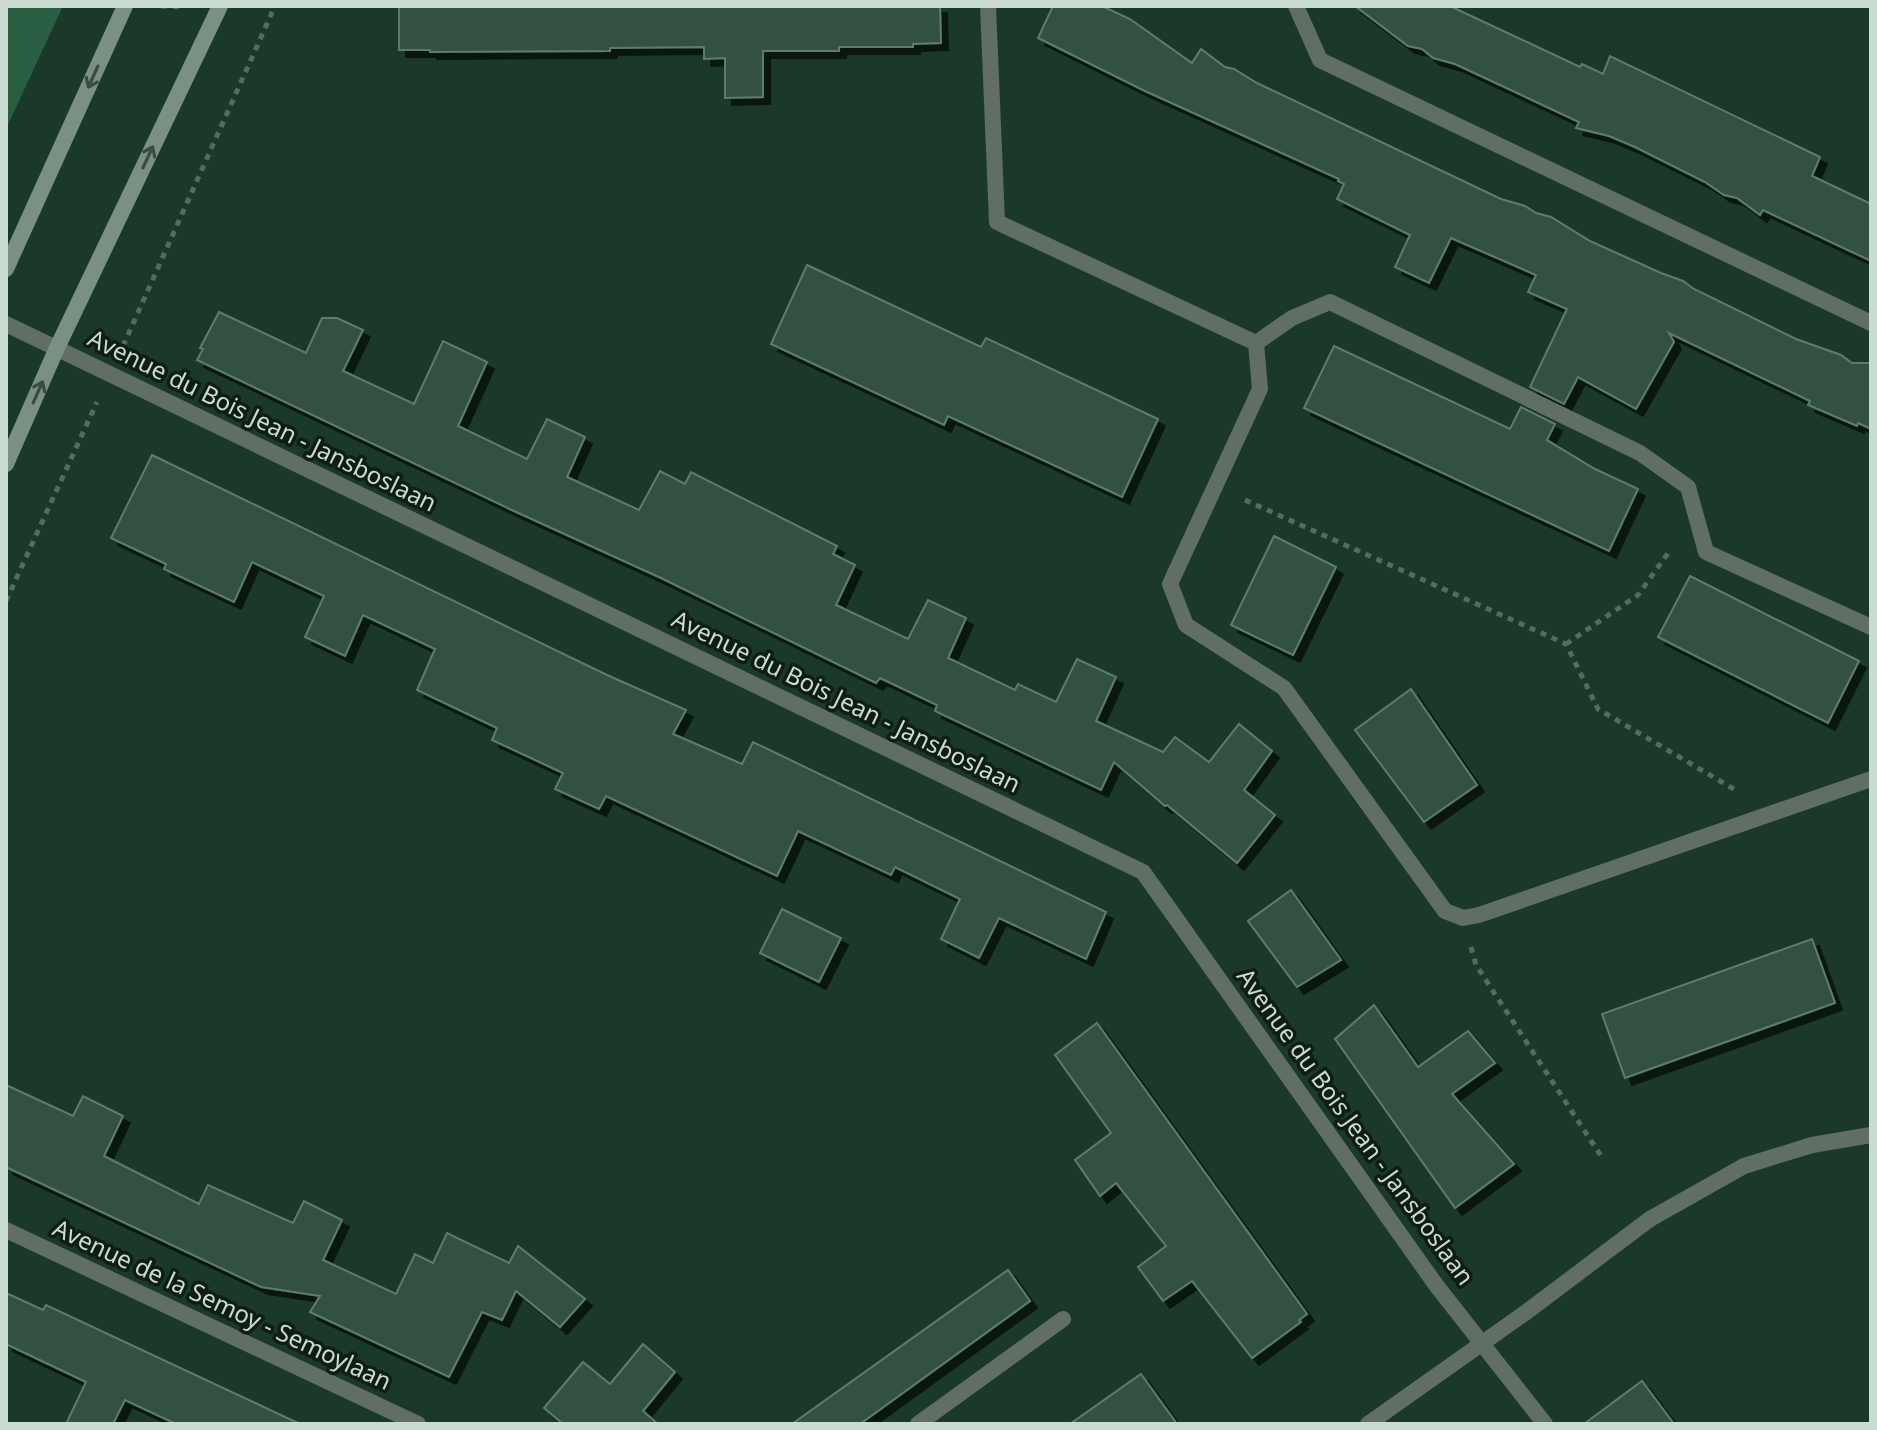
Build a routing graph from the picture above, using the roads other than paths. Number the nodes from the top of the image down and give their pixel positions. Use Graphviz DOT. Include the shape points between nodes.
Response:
graph roads {
  1 [pos="125,6"];
  2 [pos="220,6"];
  3 [pos="988,6"];
  4 [pos="1296,6"];
  5 [pos="6,269"];
  6 [pos="1871,323"];
  7 [pos="6,324"];
  8 [pos="1256,343"];
  9 [pos="56,350"];
  10 [pos="6,464"];
  11 [pos="1871,627"];
  12 [pos="1871,779"];
  13 [pos="1871,1135"];
  14 [pos="6,1230"];
  15 [pos="1063,1319"];
  16 [pos="1482,1342"];
  17 [pos="418,1424"];
  18 [pos="918,1424"];
  19 [pos="1368,1424"];
  20 [pos="1545,1424"];
  1 -- 5 [label="main road, one-way"];
  9 -- 2 [label="main road, one-way"];
  3 -- 8 [label="street" via="997,222"];
  4 -- 6 [label="street" via="1320,60"];
  7 -- 9 [label="street, Avenue du Bois Jean - Jansboslaan"];
  8 -- 11 [label="street" via="1292,318 1330,302 1640,453 1688,487 1706,552"];
  8 -- 12 [label="street" via="1260,389 1170,584 1186,625 1284,688 1445,911 1463,918 1479,915"];
  10 -- 9 [label="main road, one-way"];
  9 -- 16 [label="street, Avenue du Bois Jean - Jansboslaan" via="1143,872"];
  13 -- 16 [label="street" via="1812,1145 1744,1166 1650,1219"];
  14 -- 17 [label="street, Avenue de la Semoy - Semoylaan"];
  15 -- 18 [label="street"];
  16 -- 19 [label="street"];
  16 -- 20 [label="street, Avenue du Bois Jean - Jansboslaan"];
}
